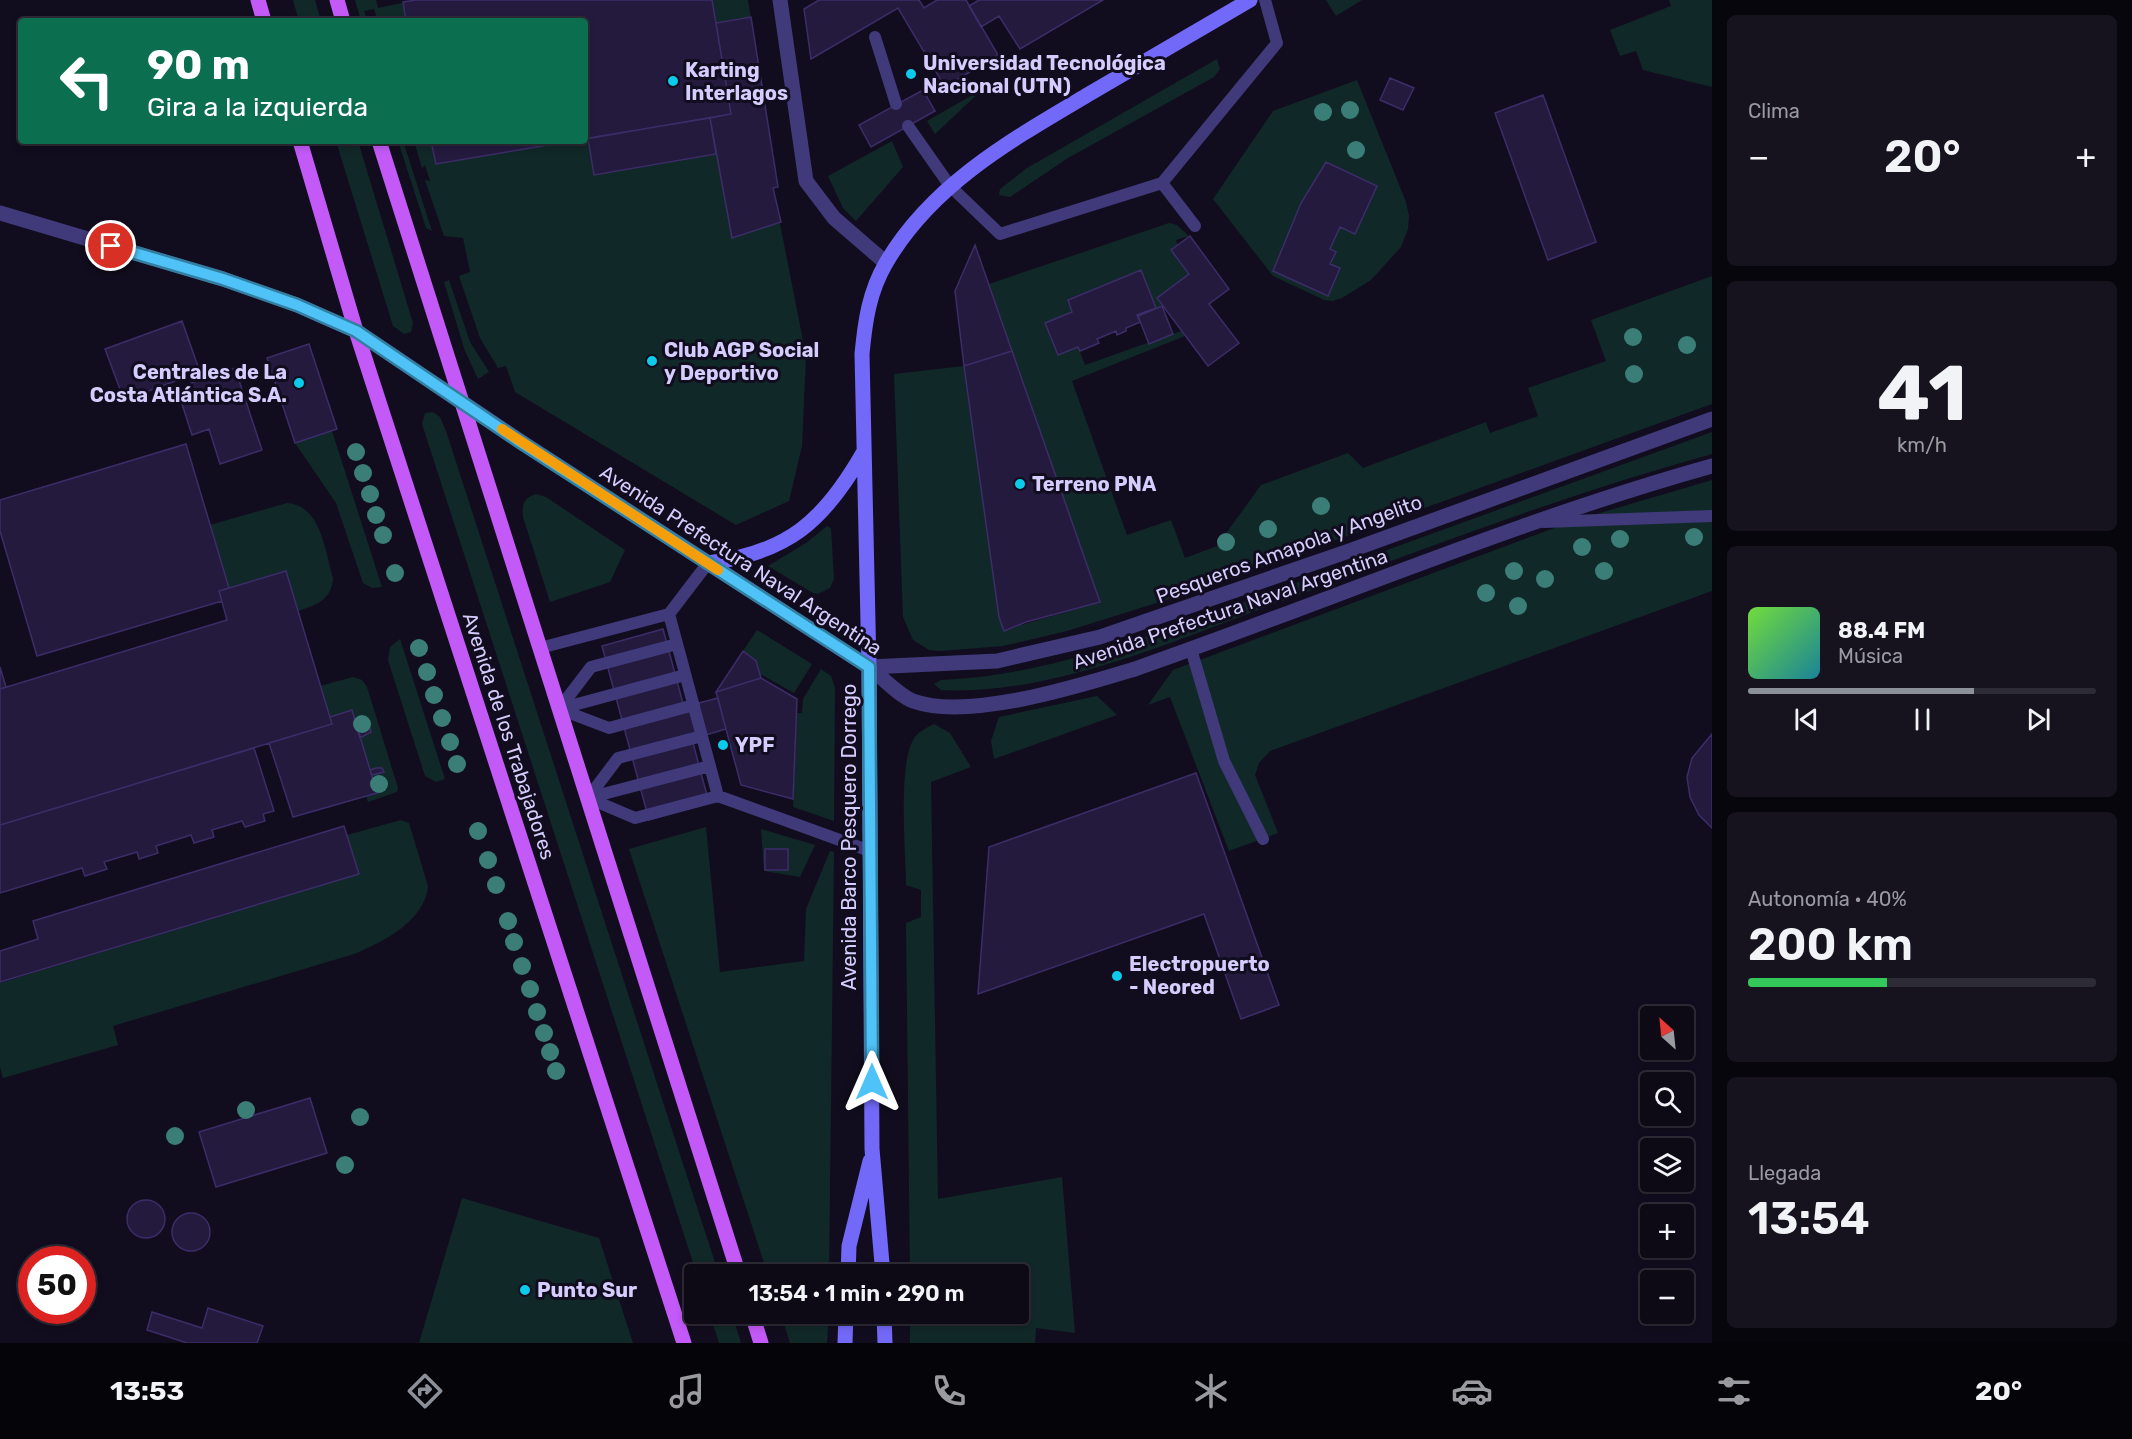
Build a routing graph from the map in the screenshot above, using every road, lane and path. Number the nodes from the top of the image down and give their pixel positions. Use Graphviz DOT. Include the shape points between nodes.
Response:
graph roads {
  1 [pos="258,0"];
  2 [pos="337,0"];
  3 [pos="780,0"];
  4 [pos="1250,0"];
  5 [pos="1265,0"];
  6 [pos="263,18"];
  7 [pos="342,18"];
  8 [pos="875,37"];
  9 [pos="896,104"];
  10 [pos="908,126"];
  11 [pos="301,144"];
  12 [pos="380,144"];
  13 [pos="1162,183"];
  14 [pos="950,186"];
  15 [pos="0,213"];
  16 [pos="1195,226"];
  17 [pos="886,263"];
  18 [pos="356,331"];
  19 [pos="461,400"];
  20 [pos="1712,419"];
  21 [pos="863,453"];
  22 [pos="1712,466"];
  23 [pos="1712,516"];
  24 [pos="1534,522"];
  25 [pos="708,563"];
  26 [pos="669,614"];
  27 [pos="677,644"];
  28 [pos="540,648"];
  29 [pos="1191,649"];
  30 [pos="869,667"];
  31 [pos="685,675"];
  32 [pos="694,705"];
  33 [pos="559,709"];
  34 [pos="702,736"];
  35 [pos="710,766"];
  36 [pos="718,796"];
  37 [pos="588,798"];
  38 [pos="1263,839"];
  39 [pos="870,851"];
  40 [pos="872,1149"];
  41 [pos="736,1264"];
  42 [pos="848,1264"];
  43 [pos="882,1264"];
  44 [pos="755,1324"];
  45 [pos="846,1324"];
  46 [pos="884,1324"];
  47 [pos="684,1343"];
  48 [pos="761,1343"];
  49 [pos="845,1343"];
  50 [pos="885,1343"];
  1 -- 6 [label="main road"];
  2 -- 7 [label="main road"];
  3 -- 17 [label="street" via="806,181 834,218"];
  4 -- 14 [label="main road, Avenida Barco Pesquero Dorrego" via="1034,127"];
  5 -- 13 [label="lane" via="1277,43"];
  8 -- 9 [label="lane"];
  10 -- 14 [label="lane"];
  11 -- 18 [label="main road, Avenida de los Trabajadores"];
  12 -- 19 [label="main road"];
  13 -- 14 [label="lane" via="1000,234"];
  13 -- 16 [label="lane"];
  14 -- 17 [label="main road, Avenida Barco Pesquero Dorrego" via="907,231"];
  15 -- 18 [label="street, Avenida Prefectura Naval Argentina" via="223,279"];
  17 -- 21 [label="main road, Avenida Barco Pesquero Dorrego" via="865,318"];
  18 -- 19 [label="street, Avenida Prefectura Naval Argentina"];
  18 -- 47 [label="main road, Avenida de los Trabajadores"];
  19 -- 25 [label="street, Avenida Prefectura Naval Argentina"];
  19 -- 28 [label="main road"];
  20 -- 30 [label="street, Pesqueros Amapola y Angelito" via="1100,637 997,661"];
  21 -- 25 [label="main road" via="841,491 794,536 753,556"];
  21 -- 30 [label="main road, Avenida Barco Pesquero Dorrego"];
  22 -- 24 [label="street, Avenida Prefectura Naval Argentina"];
  23 -- 24 [label="lane"];
  24 -- 29 [label="street, Avenida Prefectura Naval Argentina"];
  25 -- 26 [label="lane"];
  25 -- 30 [label="street, Avenida Prefectura Naval Argentina"];
  26 -- 27 [label="lane"];
  26 -- 28 [label="lane"];
  27 -- 31 [label="lane"];
  27 -- 33 [label="lane" via="591,667"];
  28 -- 33 [label="main road"];
  29 -- 30 [label="street, Avenida Prefectura Naval Argentina" via="1073,687 996,704 937,706 911,700"];
  29 -- 38 [label="lane" via="1224,761"];
  30 -- 39 [label="main road, Avenida Barco Pesquero Dorrego"];
  31 -- 32 [label="lane"];
  31 -- 33 [label="lane"];
  32 -- 33 [label="lane" via="609,728"];
  32 -- 34 [label="lane"];
  33 -- 37 [label="main road"];
  34 -- 35 [label="lane"];
  34 -- 37 [label="lane" via="618,758"];
  35 -- 36 [label="lane"];
  35 -- 37 [label="lane"];
  36 -- 37 [label="lane" via="635,818"];
  36 -- 39 [label="lane"];
  37 -- 41 [label="main road"];
  39 -- 40 [label="main road, Avenida Barco Pesquero Dorrego"];
  40 -- 42 [label="main road" via="849,1246"];
  40 -- 43 [label="main road"];
  44 -- 48 [label="main road"];
  45 -- 49 [label="main road"];
  46 -- 50 [label="main road"];
}
